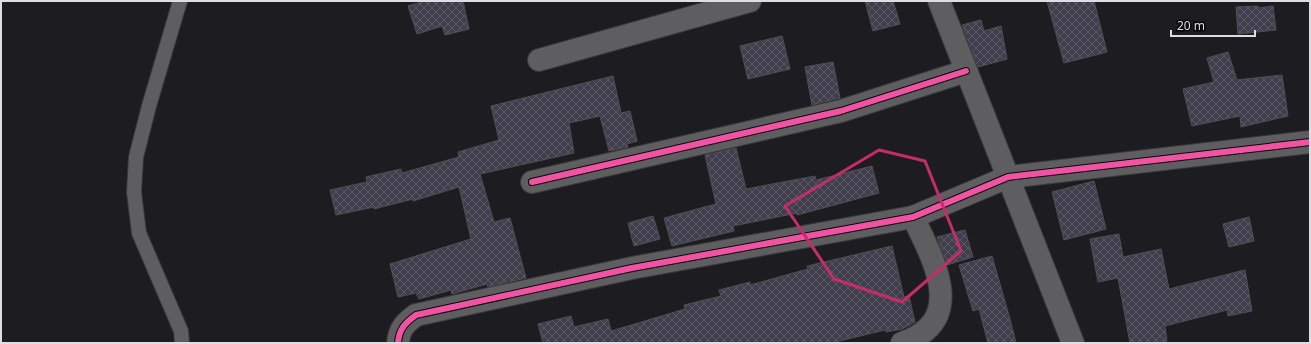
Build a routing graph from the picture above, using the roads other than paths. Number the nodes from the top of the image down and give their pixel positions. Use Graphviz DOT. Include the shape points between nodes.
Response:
graph roads {
  1 [pos="180,1"];
  2 [pos="750,1"];
  3 [pos="939,1"];
  4 [pos="539,60"];
  5 [pos="966,71"];
  6 [pos="1310,142"];
  7 [pos="1008,177"];
  8 [pos="532,182"];
  9 [pos="913,217"];
  10 [pos="182,343"];
  11 [pos="398,343"];
  12 [pos="902,343"];
  13 [pos="1073,343"];
  1 -- 10 [label="lane" via="136,157 134,192 139,233 181,331"];
  2 -- 4 [label="street"];
  3 -- 5 [label="street"];
  5 -- 7 [label="street"];
  5 -- 8 [label="street" via="841,111"];
  6 -- 7 [label="street"];
  7 -- 9 [label="street"];
  7 -- 13 [label="street"];
  9 -- 11 [label="street" via="632,268 416,315 404,324 398,335"];
  9 -- 12 [label="street" via="935,264 940,288 940,306 931,327 917,338"];
}
